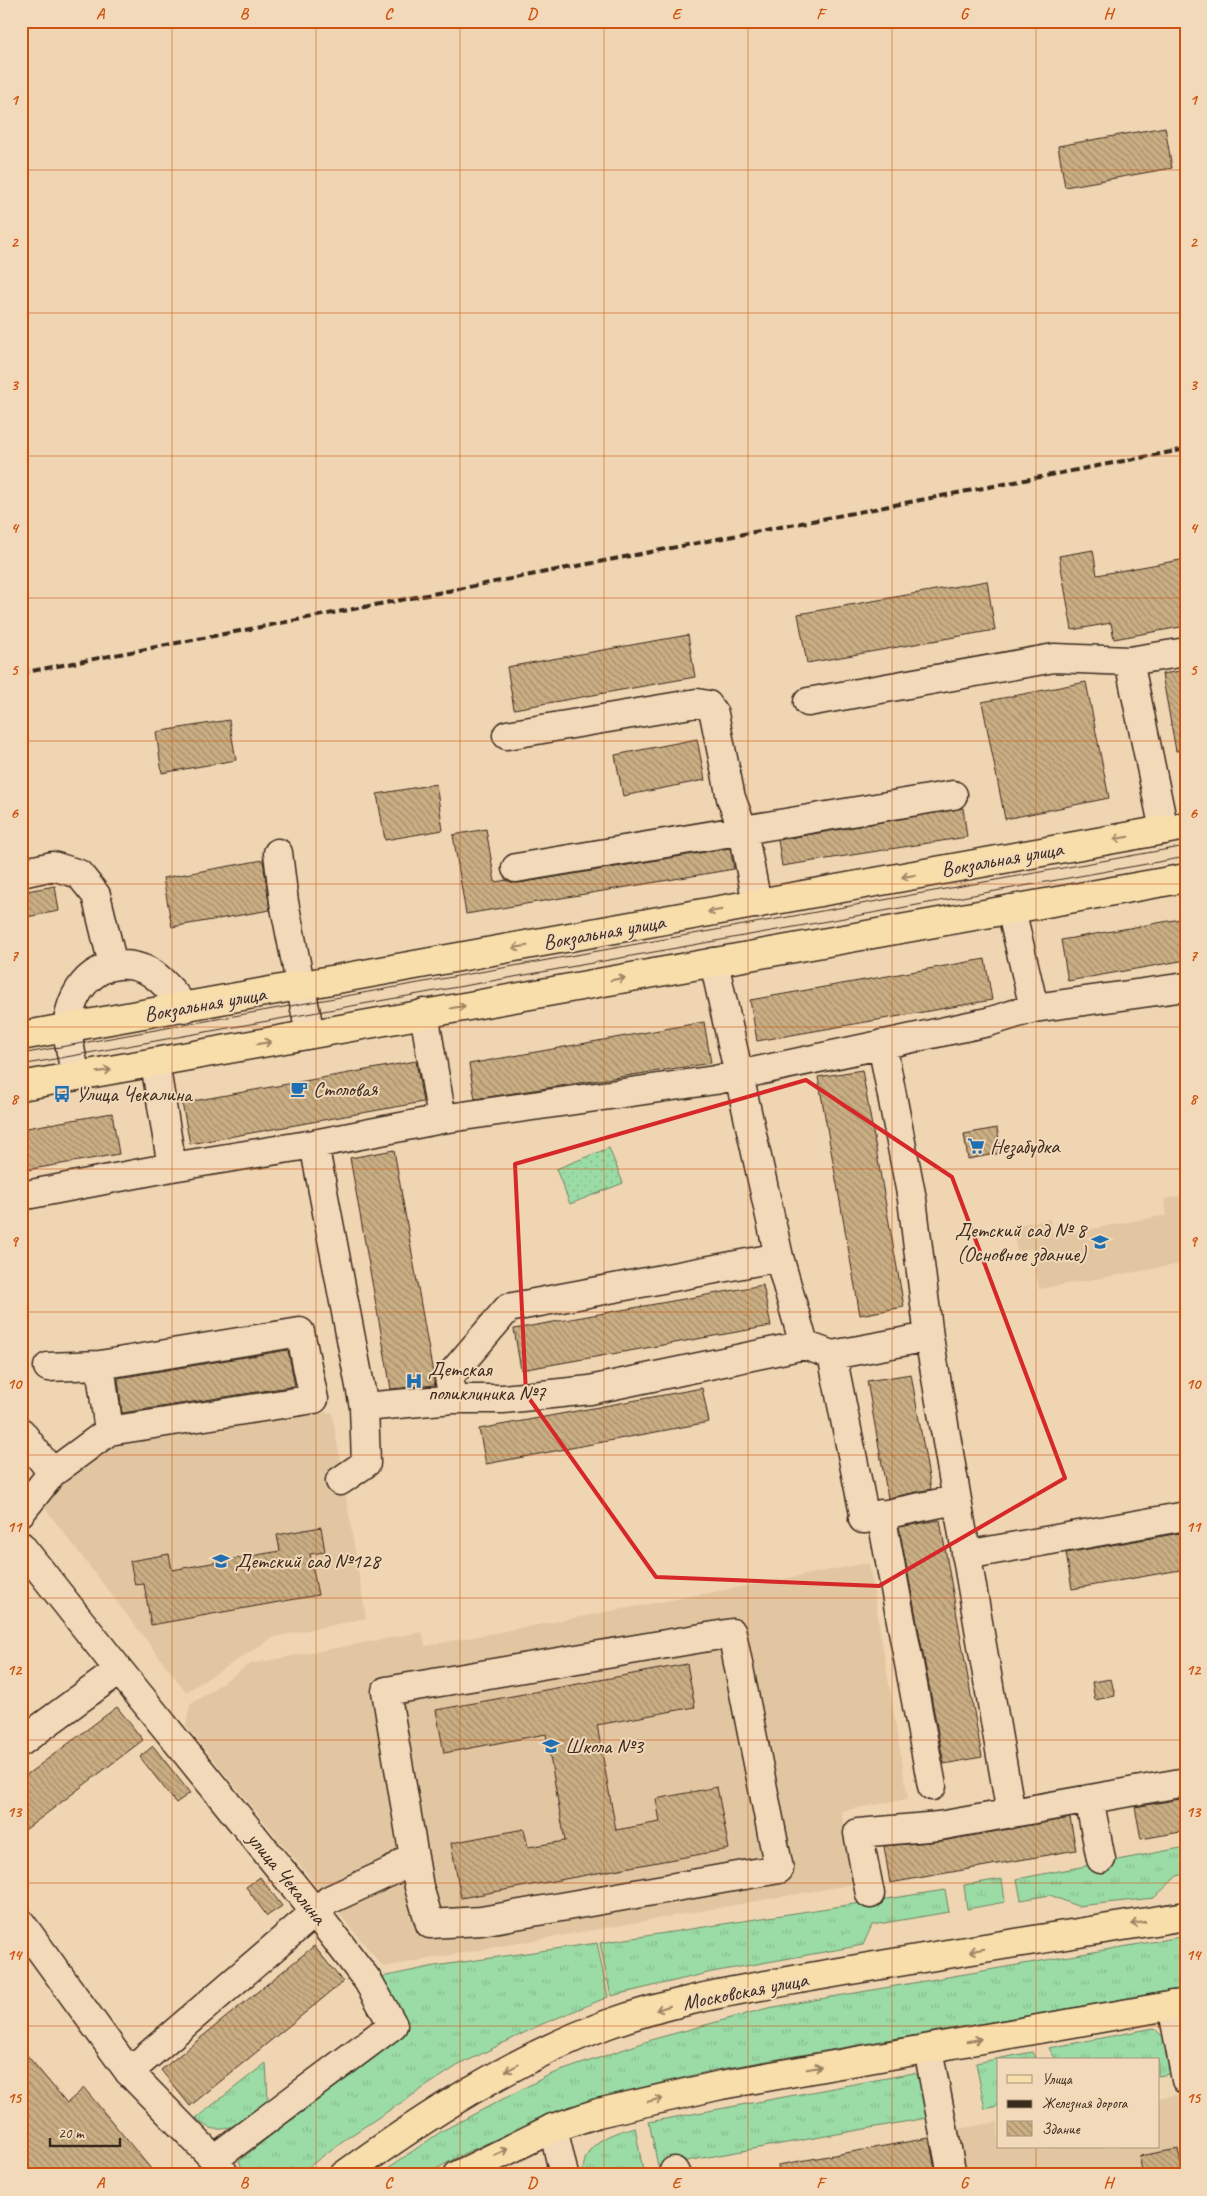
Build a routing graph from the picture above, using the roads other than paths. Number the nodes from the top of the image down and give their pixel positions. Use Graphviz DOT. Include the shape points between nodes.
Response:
graph roads {
  1 [pos="1186,652"];
  2 [pos="1129,661"];
  3 [pos="808,702"];
  4 [pos="507,735"];
  5 [pos="954,795"];
  6 [pos="1175,828"];
  7 [pos="743,830"];
  8 [pos="278,853"];
  9 [pos="516,868"];
  10 [pos="21,872"];
  11 [pos="1186,878"];
  12 [pos="756,904"];
  13 [pos="1011,908"];
  14 [pos="714,962"];
  15 [pos="113,965"];
  16 [pos="301,986"];
  17 [pos="1186,987"];
  18 [pos="185,1008"];
  19 [pos="1034,1008"];
  20 [pos="424,1013"];
  21 [pos="68,1028"];
  22 [pos="310,1034"];
  23 [pos="21,1036"];
  24 [pos="882,1044"];
  25 [pos="155,1063"];
  26 [pos="740,1075"];
  27 [pos="76,1076"];
  28 [pos="21,1086"];
  29 [pos="442,1119"];
  30 [pos="314,1144"];
  31 [pos="172,1167"];
  32 [pos="21,1196"];
  33 [pos="779,1257"];
  34 [pos="928,1338"];
  35 [pos="804,1345"];
  36 [pos="832,1355"];
  37 [pos="100,1365"];
  38 [pos="48,1367"];
  39 [pos="453,1399"];
  40 [pos="364,1407"];
  41 [pos="109,1431"];
  42 [pos="21,1432"];
  43 [pos="52,1473"];
  44 [pos="340,1481"];
  45 [pos="956,1500"];
  46 [pos="21,1512"];
  47 [pos="1186,1516"];
  48 [pos="864,1519"];
  49 [pos="21,1546"];
  50 [pos="966,1555"];
  51 [pos="119,1670"];
  52 [pos="21,1742"];
  53 [pos="1186,1782"];
  54 [pos="932,1786"];
  55 [pos="1089,1800"];
  56 [pos="1011,1814"];
  57 [pos="413,1855"];
  58 [pos="1101,1859"];
  59 [pos="870,1894"];
  60 [pos="315,1912"];
  61 [pos="1186,1916"];
  62 [pos="21,1922"];
  63 [pos="1179,2004"];
  64 [pos="928,2048"];
  65 [pos="129,2072"];
  66 [pos="1186,2080"];
  67 [pos="553,2128"];
  68 [pos="219,2167"];
  69 [pos="344,2175"];
  70 [pos="458,2175"];
  71 [pos="564,2175"];
  72 [pos="952,2175"];
  1 -- 2 [label="street"];
  2 -- 3 [label="street" via="1054,658"];
  2 -- 6 [label="street"];
  4 -- 7 [label="street" via="696,703 708,705 714,714 731,798"];
  5 -- 7 [label="street"];
  6 -- 12 [label="main road, Вокзальная улица, one-way"];
  7 -- 9 [label="street"];
  7 -- 12 [label="street"];
  8 -- 16 [label="street"];
  10 -- 15 [label="street" via="53,866 79,874 96,895"];
  11 -- 13 [label="main road"];
  12 -- 16 [label="main road, Вокзальная улица, one-way"];
  13 -- 14 [label="main road"];
  13 -- 19 [label="street"];
  20 -- 14 [label="main road, one-way"];
  14 -- 26 [label="street"];
  15 -- 18 [label="street" via="151,973"];
  15 -- 21 [label="street" via="94,972 80,988"];
  16 -- 18 [label="main road, Вокзальная улица"];
  16 -- 22 [label="street"];
  17 -- 19 [label="street"];
  18 -- 21 [label="main road, Вокзальная улица"];
  19 -- 24 [label="street" via="988,1022"];
  20 -- 22 [label="main road"];
  20 -- 29 [label="street"];
  21 -- 23 [label="main road, Вокзальная улица"];
  21 -- 27 [label="street"];
  25 -- 22 [label="main road, one-way"];
  24 -- 26 [label="street"];
  24 -- 34 [label="street" via="912,1199"];
  27 -- 25 [label="main road, one-way"];
  25 -- 31 [label="street"];
  26 -- 29 [label="street"];
  26 -- 33 [label="street"];
  27 -- 28 [label="main road"];
  29 -- 30 [label="street"];
  30 -- 31 [label="street"];
  30 -- 40 [label="street"];
  31 -- 32 [label="street"];
  33 -- 35 [label="street"];
  33 -- 39 [label="street" via="508,1308 449,1377"];
  34 -- 36 [label="street"];
  34 -- 45 [label="street"];
  35 -- 36 [label="street"];
  35 -- 39 [label="street" via="590,1390 503,1400"];
  36 -- 48 [label="street"];
  37 -- 38 [label="street"];
  37 -- 41 [label="street"];
  37 -- 41 [label="street" via="300,1332 314,1399"];
  39 -- 40 [label="street"];
  40 -- 44 [label="street" via="366,1463"];
  41 -- 43 [label="street"];
  42 -- 43 [label="street"];
  43 -- 46 [label="street"];
  45 -- 48 [label="street"];
  45 -- 50 [label="street"];
  47 -- 50 [label="street"];
  48 -- 54 [label="street"];
  49 -- 51 [label="street, улица Чекалина"];
  50 -- 56 [label="street"];
  51 -- 52 [label="street"];
  51 -- 60 [label="street, улица Чекалина"];
  53 -- 55 [label="street"];
  55 -- 56 [label="street"];
  55 -- 58 [label="street"];
  56 -- 59 [label="street" via="939,1826 858,1833"];
  57 -- 57 [label="street" via="386,1691 732,1633 779,1869 481,1921 430,1924"];
  57 -- 60 [label="street" via="394,1870 329,1900"];
  60 -- 65 [label="street"];
  60 -- 68 [label="street, улица Чекалина" via="368,1981 393,2025"];
  61 -- 69 [label="main road, Московская улица, one-way" via="759,1987 671,2005 609,2024 549,2048 476,2087"];
  62 -- 65 [label="street"];
  64 -- 63 [label="main road, one-way"];
  63 -- 66 [label="street"];
  67 -- 64 [label="main road, one-way" via="598,2112 721,2084"];
  64 -- 72 [label="street"];
  65 -- 68 [label="street"];
  70 -- 67 [label="main road, one-way"];
  67 -- 71 [label="street"];
}
